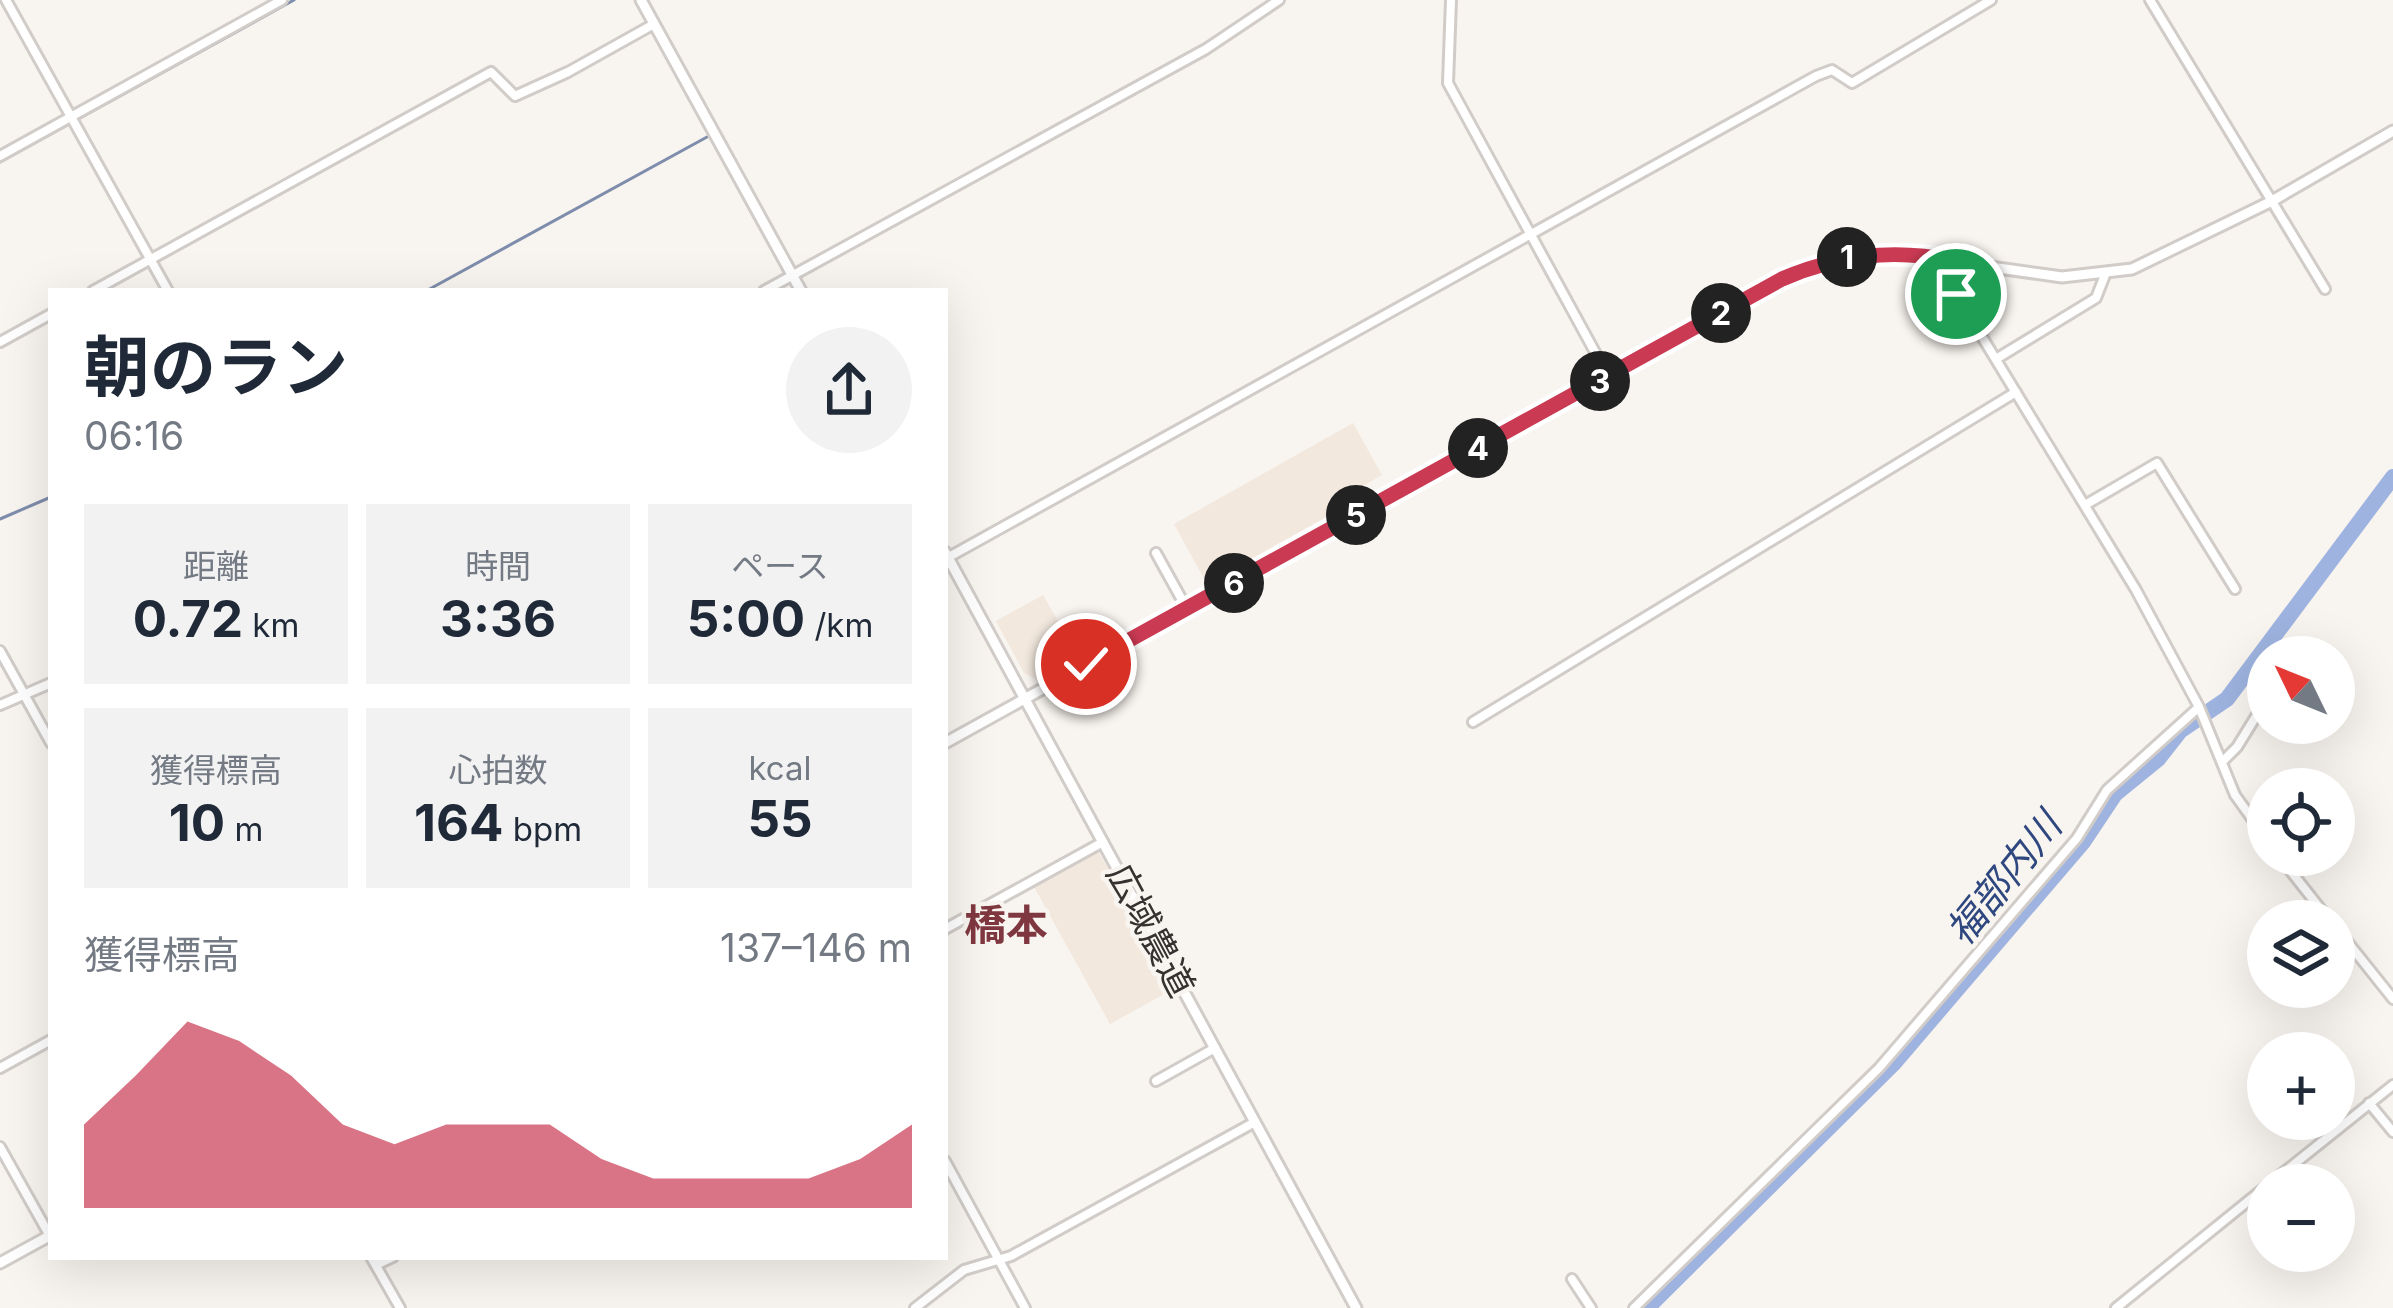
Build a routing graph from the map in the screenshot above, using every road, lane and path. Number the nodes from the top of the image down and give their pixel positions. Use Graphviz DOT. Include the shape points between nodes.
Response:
graph roads {
  1 [pos="6,0"];
  2 [pos="282,0"];
  3 [pos="641,0"];
  4 [pos="1280,0"];
  5 [pos="1451,0"];
  6 [pos="1990,0"];
  7 [pos="2150,0"];
  8 [pos="654,24"];
  9 [pos="72,120"];
  10 [pos="2393,131"];
  11 [pos="0,156"];
  12 [pos="2272,201"];
  13 [pos="1531,236"];
  14 [pos="151,259"];
  15 [pos="1953,261"];
  16 [pos="792,275"];
  17 [pos="2105,275"];
  18 [pos="98,288"];
  19 [pos="167,288"];
  20 [pos="769,288"];
  21 [pos="799,288"];
  22 [pos="2325,289"];
  23 [pos="48,316"];
  24 [pos="0,342"];
  25 [pos="1996,359"];
  26 [pos="1608,376"];
  27 [pos="2016,392"];
  28 [pos="2085,506"];
  29 [pos="1156,553"];
  30 [pos="948,555"];
  31 [pos="948,560"];
  32 [pos="2235,589"];
  33 [pos="1187,609"];
  34 [pos="0,651"];
  35 [pos="48,684"];
  36 [pos="24,694"];
  37 [pos="1025,698"];
  38 [pos="0,705"];
  39 [pos="2200,711"];
  40 [pos="1473,722"];
  41 [pos="2247,731"];
  42 [pos="48,738"];
  43 [pos="948,741"];
  44 [pos="2222,762"];
  45 [pos="2247,812"];
  46 [pos="1103,842"];
  47 [pos="2295,876"];
  48 [pos="2314,900"];
  49 [pos="948,927"];
  50 [pos="2355,952"];
  51 [pos="2393,999"];
  52 [pos="48,1042"];
  53 [pos="1215,1048"];
  54 [pos="0,1068"];
  55 [pos="1156,1081"];
  56 [pos="2393,1085"];
  57 [pos="2369,1103"];
  58 [pos="1255,1122"];
  59 [pos="2393,1132"];
  60 [pos="0,1147"];
  61 [pos="2294,1164"];
  62 [pos="948,1166"];
  63 [pos="2247,1202"];
  64 [pos="48,1231"];
  65 [pos="48,1238"];
  66 [pos="998,1258"];
  67 [pos="373,1261"];
  68 [pos="0,1263"];
  69 [pos="1572,1279"];
  70 [pos="400,1308"];
  71 [pos="915,1308"];
  72 [pos="1025,1308"];
  73 [pos="1356,1308"];
  74 [pos="1591,1308"];
  75 [pos="1634,1308"];
  76 [pos="2116,1308"];
  1 -- 9 [label="street"];
  2 -- 9 [label="street"];
  3 -- 8 [label="street"];
  4 -- 16 [label="street" via="1206,49"];
  5 -- 13 [label="street" via="1448,83"];
  6 -- 13 [label="street" via="1852,83 1832,70 1816,76"];
  7 -- 12 [label="street"];
  8 -- 14 [label="street" via="515,96 491,72"];
  8 -- 16 [label="street"];
  9 -- 11 [label="street"];
  9 -- 14 [label="street"];
  10 -- 12 [label="street"];
  12 -- 17 [label="street" via="2156,260"];
  12 -- 22 [label="street"];
  13 -- 26 [label="street"];
  13 -- 30 [label="street"];
  14 -- 18 [label="street"];
  14 -- 19 [label="street"];
  15 -- 17 [label="street" via="2048,276"];
  15 -- 25 [label="street" via="1956,294"];
  15 -- 26 [label="street" via="1898,254 1814,265"];
  16 -- 20 [label="street"];
  16 -- 21 [label="street"];
  17 -- 25 [label="street" via="2096,298"];
  23 -- 24 [label="street"];
  25 -- 27 [label="street"];
  26 -- 33 [label="street"];
  27 -- 28 [label="street"];
  27 -- 40 [label="street"];
  28 -- 32 [label="street" via="2158,463"];
  28 -- 39 [label="street"];
  29 -- 33 [label="street"];
  31 -- 37 [label="street, 広域農道"];
  33 -- 37 [label="street"];
  34 -- 36 [label="street"];
  35 -- 36 [label="street"];
  36 -- 38 [label="street"];
  36 -- 42 [label="street"];
  37 -- 43 [label="street"];
  37 -- 46 [label="street, 広域農道"];
  39 -- 44 [label="street"];
  39 -- 75 [label="street" via="2107,790 2077,838 1879,1068"];
  41 -- 44 [label="street"];
  44 -- 45 [label="street"];
  46 -- 49 [label="street"];
  46 -- 53 [label="street, 広域農道"];
  47 -- 48 [label="street"];
  50 -- 51 [label="street"];
  52 -- 54 [label="street"];
  53 -- 55 [label="street"];
  53 -- 58 [label="street, 広域農道"];
  56 -- 57 [label="street"];
  57 -- 59 [label="street"];
  57 -- 61 [label="street"];
  58 -- 66 [label="street"];
  58 -- 73 [label="street, 広域農道"];
  60 -- 64 [label="street"];
  62 -- 66 [label="street"];
  63 -- 76 [label="street"];
  65 -- 68 [label="street"];
  66 -- 71 [label="street" via="964,1270"];
  66 -- 72 [label="street"];
  67 -- 70 [label="street"];
  69 -- 74 [label="street"];
}
